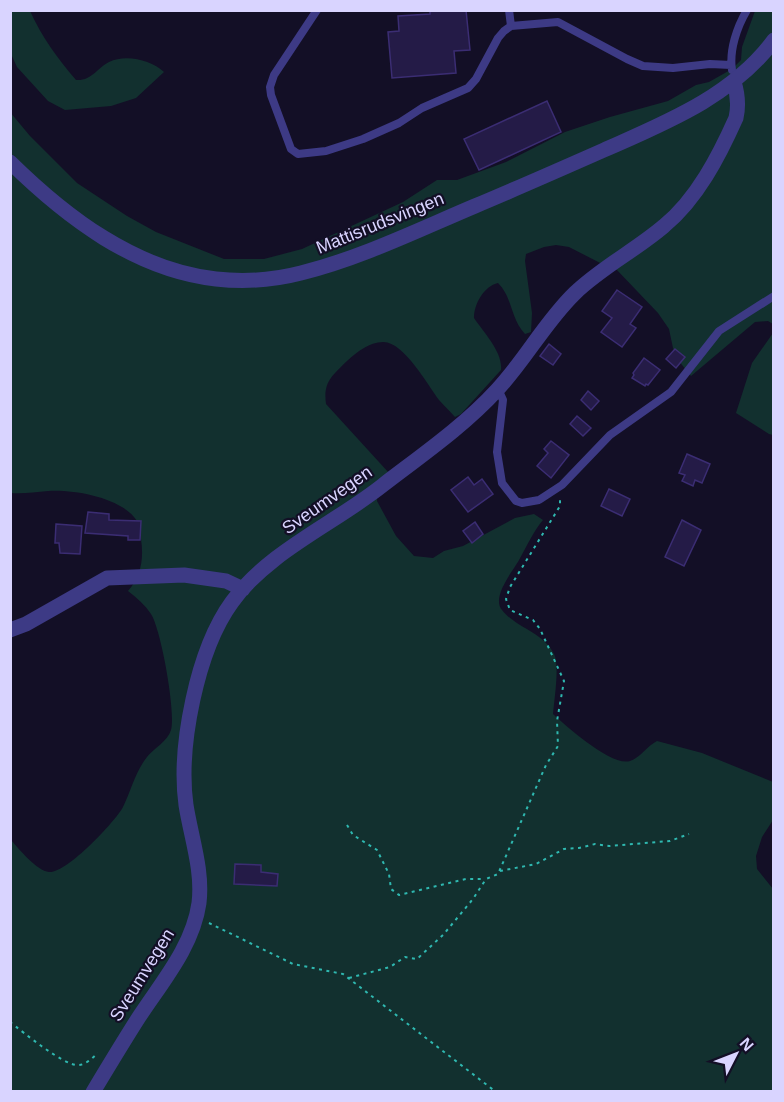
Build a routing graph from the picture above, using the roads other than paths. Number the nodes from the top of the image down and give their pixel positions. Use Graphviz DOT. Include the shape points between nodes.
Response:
graph roads {
  1 [pos="317,10"];
  2 [pos="509,10"];
  3 [pos="747,10"];
  4 [pos="511,26"];
  5 [pos="774,40"];
  6 [pos="731,65"];
  7 [pos="734,82"];
  8 [pos="10,162"];
  9 [pos="774,296"];
  10 [pos="498,389"];
  11 [pos="243,589"];
  12 [pos="10,630"];
  13 [pos="93,1092"];
  1 -- 4 [label="lane" via="270,87 291,149 298,154 326,151 363,139 468,88 498,38"];
  2 -- 4 [label="lane"];
  3 -- 6 [label="lane" via="737,31"];
  4 -- 6 [label="lane" via="558,22 643,66"];
  5 -- 7 [label="street"];
  6 -- 7 [label="lane"];
  7 -- 8 [label="street, Mattisrudsvingen" via="666,123 339,263 249,281 214,279 162,267 107,241 45,196"];
  7 -- 10 [label="street, Sveumvegen" via="738,94 736,118 689,200 665,225 576,292"];
  9 -- 10 [label="lane" via="719,331 671,392 610,435 562,485 538,500 516,501 502,483 498,438 503,408"];
  10 -- 11 [label="street, Sveumvegen" via="419,458 270,564"];
  11 -- 12 [label="street" via="226,581 184,575 107,578"];
  11 -- 13 [label="street, Sveumvegen" via="215,630 187,728 186,802 200,886 196,917 174,965"];
}
